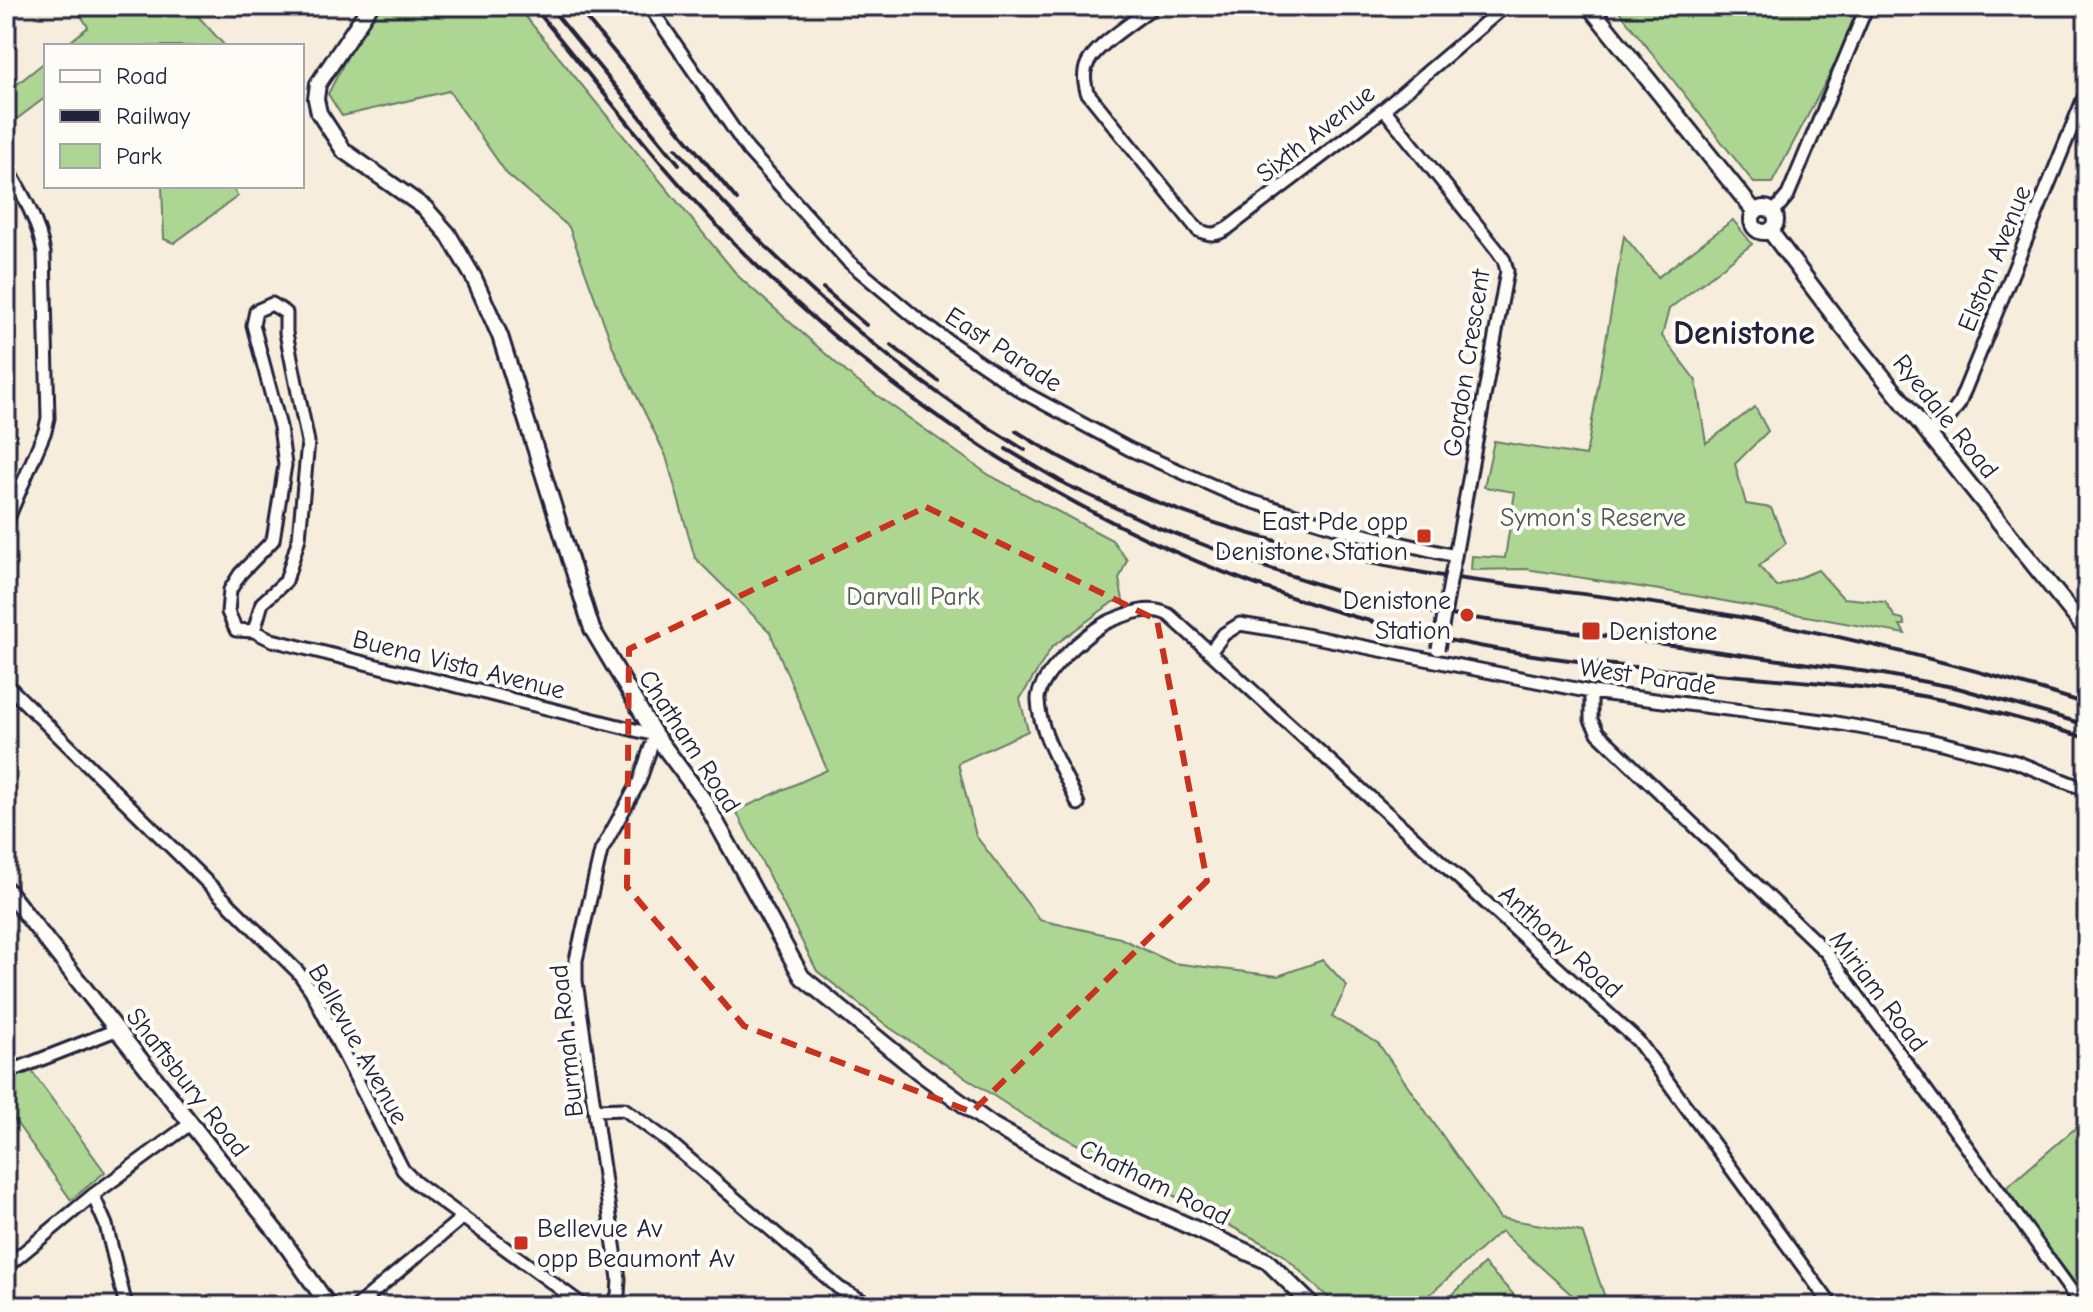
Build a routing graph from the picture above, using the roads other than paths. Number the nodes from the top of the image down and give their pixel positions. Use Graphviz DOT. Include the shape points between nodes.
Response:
graph roads {
  1 [pos="370,6"];
  2 [pos="649,6"];
  3 [pos="1154,6"];
  4 [pos="1505,6"];
  5 [pos="1589,6"];
  6 [pos="1867,6"];
  7 [pos="2087,90"];
  8 [pos="1384,109"];
  9 [pos="6,166"];
  10 [pos="1755,212"];
  11 [pos="1773,213"];
  12 [pos="1770,231"];
  13 [pos="1929,433"];
  14 [pos="6,523"];
  15 [pos="1454,561"];
  16 [pos="254,631"];
  17 [pos="2087,631"];
  18 [pos="1210,652"];
  19 [pos="1436,662"];
  20 [pos="6,684"];
  21 [pos="1591,692"];
  22 [pos="655,735"];
  23 [pos="2087,790"];
  24 [pos="1078,804"];
  25 [pos="6,889"];
  26 [pos="116,1030"];
  27 [pos="6,1073"];
  28 [pos="595,1110"];
  29 [pos="190,1124"];
  30 [pos="93,1195"];
  31 [pos="463,1217"];
  32 [pos="6,1267"];
  33 [pos="126,1306"];
  34 [pos="329,1306"];
  35 [pos="357,1306"];
  36 [pos="584,1306"];
  37 [pos="611,1306"];
  38 [pos="871,1306"];
  39 [pos="1313,1306"];
  40 [pos="1832,1306"];
  41 [pos="2082,1306"];
  1 -- 22 [label="street, Chatham Road" via="318,84 319,113 344,151 425,208 474,278 500,336 592,629"];
  2 -- 15 [label="street, East Parade" via="748,150 848,261 922,323 1021,391 1129,449 1241,498"];
  3 -- 8 [label="street, Sixth Avenue" via="1090,57 1084,79 1087,92 1154,178 1208,235 1218,234"];
  4 -- 8 [label="street, Sixth Avenue"];
  5 -- 10 [label="street"];
  6 -- 11 [label="street" via="1788,195"];
  7 -- 13 [label="street, Elston Avenue" via="1959,404"];
  8 -- 15 [label="street, Gordon Crescent" via="1497,250 1507,271"];
  9 -- 14 [label="street" via="36,219 44,253 48,395 45,431"];
  10 -- 11 [label="street"];
  10 -- 12 [label="street" via="1754,226"];
  11 -- 12 [label="street"];
  12 -- 13 [label="street, Ryedale Road"];
  13 -- 17 [label="street, Ryedale Road"];
  15 -- 19 [label="street, Gordon Crescent, bridge"];
  16 -- 16 [label="street, Buena Vista Avenue" via="262,603 286,581 299,538 308,442 286,313 272,304 256,311 253,325 285,465 273,540 240,574 230,590 228,612 236,630"];
  16 -- 22 [label="street, Buena Vista Avenue" via="272,640"];
  18 -- 19 [label="street, West Parade" via="1240,624"];
  18 -- 24 [label="street, Anthony Road" via="1169,615 1148,610 1107,622 1043,681 1037,700 1043,726"];
  18 -- 40 [label="street, Anthony Road" via="1638,1041"];
  19 -- 21 [label="street, West Parade"];
  20 -- 31 [label="street, Bellevue Avenue" via="298,972 403,1170"];
  21 -- 23 [label="street, West Parade" via="1831,722 1929,740 2016,762"];
  21 -- 41 [label="street, Miriam Road" via="1591,720 1598,733 1826,952"];
  22 -- 28 [label="street, Burmah Road" via="639,782 601,851 576,960"];
  22 -- 39 [label="street, Chatham Road" via="705,802 802,977 992,1125 1104,1188 1267,1261"];
  25 -- 26 [label="street, Shaftsbury Road"];
  26 -- 27 [label="street"];
  26 -- 29 [label="street, Shaftsbury Road"];
  28 -- 37 [label="street, Burmah Road" via="619,1279"];
  28 -- 38 [label="street" via="624,1109 839,1288"];
  29 -- 30 [label="street"];
  29 -- 34 [label="street, Shaftsbury Road"];
  30 -- 32 [label="street"];
  30 -- 33 [label="street"];
  31 -- 35 [label="street"];
  31 -- 36 [label="street, Bellevue Avenue"];
}
